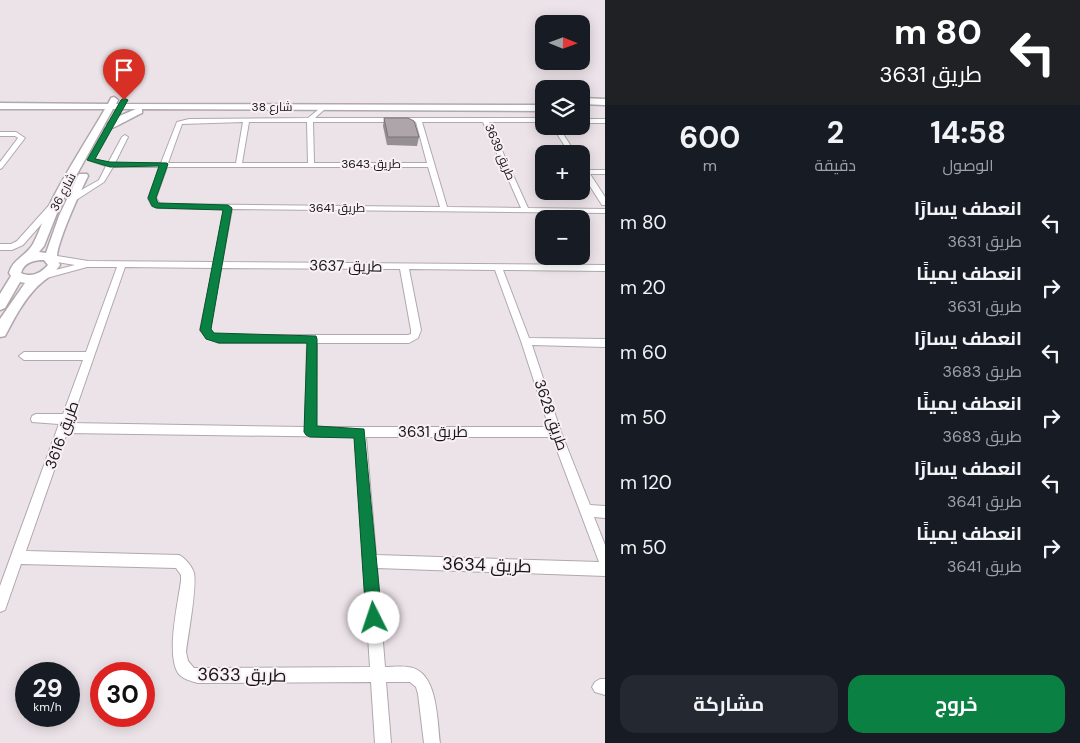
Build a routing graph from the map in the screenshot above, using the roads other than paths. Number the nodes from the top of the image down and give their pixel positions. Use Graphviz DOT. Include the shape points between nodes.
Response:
graph roads {
  1 [pos="0,99"];
  2 [pos="535,100"];
  3 [pos="590,101"];
  4 [pos="605,102"];
  5 [pos="117,103"];
  6 [pos="0,106"];
  7 [pos="74,107"];
  8 [pos="162,107"];
  9 [pos="324,107"];
  10 [pos="457,107"];
  11 [pos="494,107"];
  12 [pos="535,108"];
  13 [pos="590,108"];
  14 [pos="605,109"];
  15 [pos="486,119"];
  16 [pos="246,120"];
  17 [pos="310,120"];
  18 [pos="419,120"];
  19 [pos="535,120"];
  20 [pos="590,121"];
  21 [pos="605,121"];
  22 [pos="103,128"];
  23 [pos="0,134"];
  24 [pos="125,137"];
  25 [pos="91,160"];
  26 [pos="164,164"];
  27 [pos="239,164"];
  28 [pos="312,164"];
  29 [pos="110,165"];
  30 [pos="431,165"];
  31 [pos="0,167"];
  32 [pos="590,170"];
  33 [pos="605,172"];
  34 [pos="590,180"];
  35 [pos="70,200"];
  36 [pos="605,202"];
  37 [pos="56,203"];
  38 [pos="228,208"];
  39 [pos="444,208"];
  40 [pos="525,209"];
  41 [pos="605,211"];
  42 [pos="0,247"];
  43 [pos="28,258"];
  44 [pos="51,258"];
  45 [pos="88,264"];
  46 [pos="122,264"];
  47 [pos="217,264"];
  48 [pos="404,267"];
  49 [pos="498,268"];
  50 [pos="605,268"];
  51 [pos="17,276"];
  52 [pos="40,278"];
  53 [pos="0,305"];
  54 [pos="0,332"];
  55 [pos="312,339"];
  56 [pos="526,341"];
  57 [pos="605,343"];
  58 [pos="24,356"];
  59 [pos="90,356"];
  60 [pos="36,418"];
  61 [pos="66,423"];
  62 [pos="310,432"];
  63 [pos="360,432"];
  64 [pos="556,432"];
  65 [pos="588,511"];
  66 [pos="605,512"];
  67 [pos="18,557"];
  68 [pos="370,561"];
  69 [pos="605,562"];
  70 [pos="605,569"];
  71 [pos="0,605"];
  72 [pos="378,674"];
  73 [pos="383,743"];
  74 [pos="432,743"];
  1 -- 5 [label="street, شارع 38"];
  2 -- 5 [label="street, شارع 38"];
  3 -- 4 [label="street"];
  5 -- 7 [label="street, شارع 38"];
  5 -- 8 [label="street, شارع 38"];
  5 -- 22 [label="street, شارع 36"];
  6 -- 7 [label="street, شارع 38"];
  7 -- 22 [label="street" via="96,114"];
  8 -- 9 [label="street, شارع 38"];
  8 -- 22 [label="street" via="128,114"];
  9 -- 10 [label="street, شارع 38"];
  9 -- 17 [label="street"];
  10 -- 11 [label="street, شارع 38"];
  10 -- 15 [label="street" via="476,112"];
  11 -- 12 [label="street, شارع 38"];
  11 -- 15 [label="street"];
  13 -- 14 [label="street"];
  15 -- 18 [label="street"];
  15 -- 19 [label="street, طريق 3639"];
  15 -- 40 [label="street, طريق 3639"];
  16 -- 17 [label="street"];
  16 -- 26 [label="street, طريق 3641" via="185,121 178,125"];
  16 -- 27 [label="street"];
  17 -- 18 [label="street"];
  17 -- 28 [label="street"];
  18 -- 30 [label="street"];
  20 -- 21 [label="street"];
  22 -- 25 [label="street, شارع 36"];
  22 -- 37 [label="street, شارع 36"];
  23 -- 31 [label="street" via="16,134 22,138"];
  24 -- 29 [label="street"];
  25 -- 29 [label="street, طريق 3643"];
  25 -- 35 [label="street, شارع 36"];
  26 -- 27 [label="street, طريق 3643"];
  26 -- 29 [label="street, طريق 3643"];
  26 -- 38 [label="street, طريق 3641" via="152,198 155,204"];
  27 -- 28 [label="street, طريق 3643"];
  28 -- 30 [label="street, طريق 3643"];
  29 -- 35 [label="street" via="100,183"];
  30 -- 39 [label="street"];
  32 -- 33 [label="street"];
  34 -- 36 [label="street"];
  35 -- 44 [label="street, شارع 36"];
  37 -- 42 [label="street" via="20,243"];
  37 -- 43 [label="street, شارع 36" via="41,242"];
  38 -- 39 [label="street, طريق 3641"];
  38 -- 47 [label="street"];
  39 -- 40 [label="street, طريق 3641"];
  40 -- 41 [label="street, طريق 3641"];
  43 -- 44 [label="street"];
  43 -- 51 [label="street, شارع 36" via="18,265"];
  44 -- 45 [label="street, طريق 3637"];
  44 -- 52 [label="street, شارع 36" via="54,265"];
  45 -- 46 [label="street, طريق 3637"];
  45 -- 52 [label="street, طريق 3637"];
  46 -- 47 [label="street, طريق 3637"];
  46 -- 59 [label="street, طريق 3616"];
  47 -- 48 [label="street, طريق 3637"];
  47 -- 55 [label="street" via="205,330 210,336 219,339"];
  48 -- 49 [label="street, طريق 3637"];
  48 -- 55 [label="street" via="415,336 408,339"];
  49 -- 50 [label="street, طريق 3637"];
  49 -- 56 [label="street, طريق 3628"];
  51 -- 52 [label="street" via="25,280"];
  51 -- 53 [label="street"];
  52 -- 54 [label="street" via="28,286"];
  55 -- 62 [label="street"];
  56 -- 57 [label="street"];
  56 -- 64 [label="street, طريق 3628"];
  58 -- 59 [label="street"];
  59 -- 61 [label="street, طريق 3616"];
  60 -- 61 [label="street, طريق 3631"];
  61 -- 62 [label="street, طريق 3631"];
  61 -- 67 [label="street, طريق 3616"];
  62 -- 63 [label="street, طريق 3631"];
  63 -- 64 [label="street, طريق 3631"];
  63 -- 68 [label="street"];
  64 -- 65 [label="street, طريق 3628"];
  65 -- 66 [label="street"];
  65 -- 69 [label="street, طريق 3628"];
  67 -- 71 [label="street, طريق 3616"];
  67 -- 72 [label="street, طريق 3633" via="179,562 188,573 188,581 179,652 183,670 190,674"];
  68 -- 70 [label="street, طريق 3634"];
  68 -- 72 [label="street"];
  72 -- 73 [label="street"];
  72 -- 74 [label="street, طريق 3633" via="408,674 421,682"];
}
